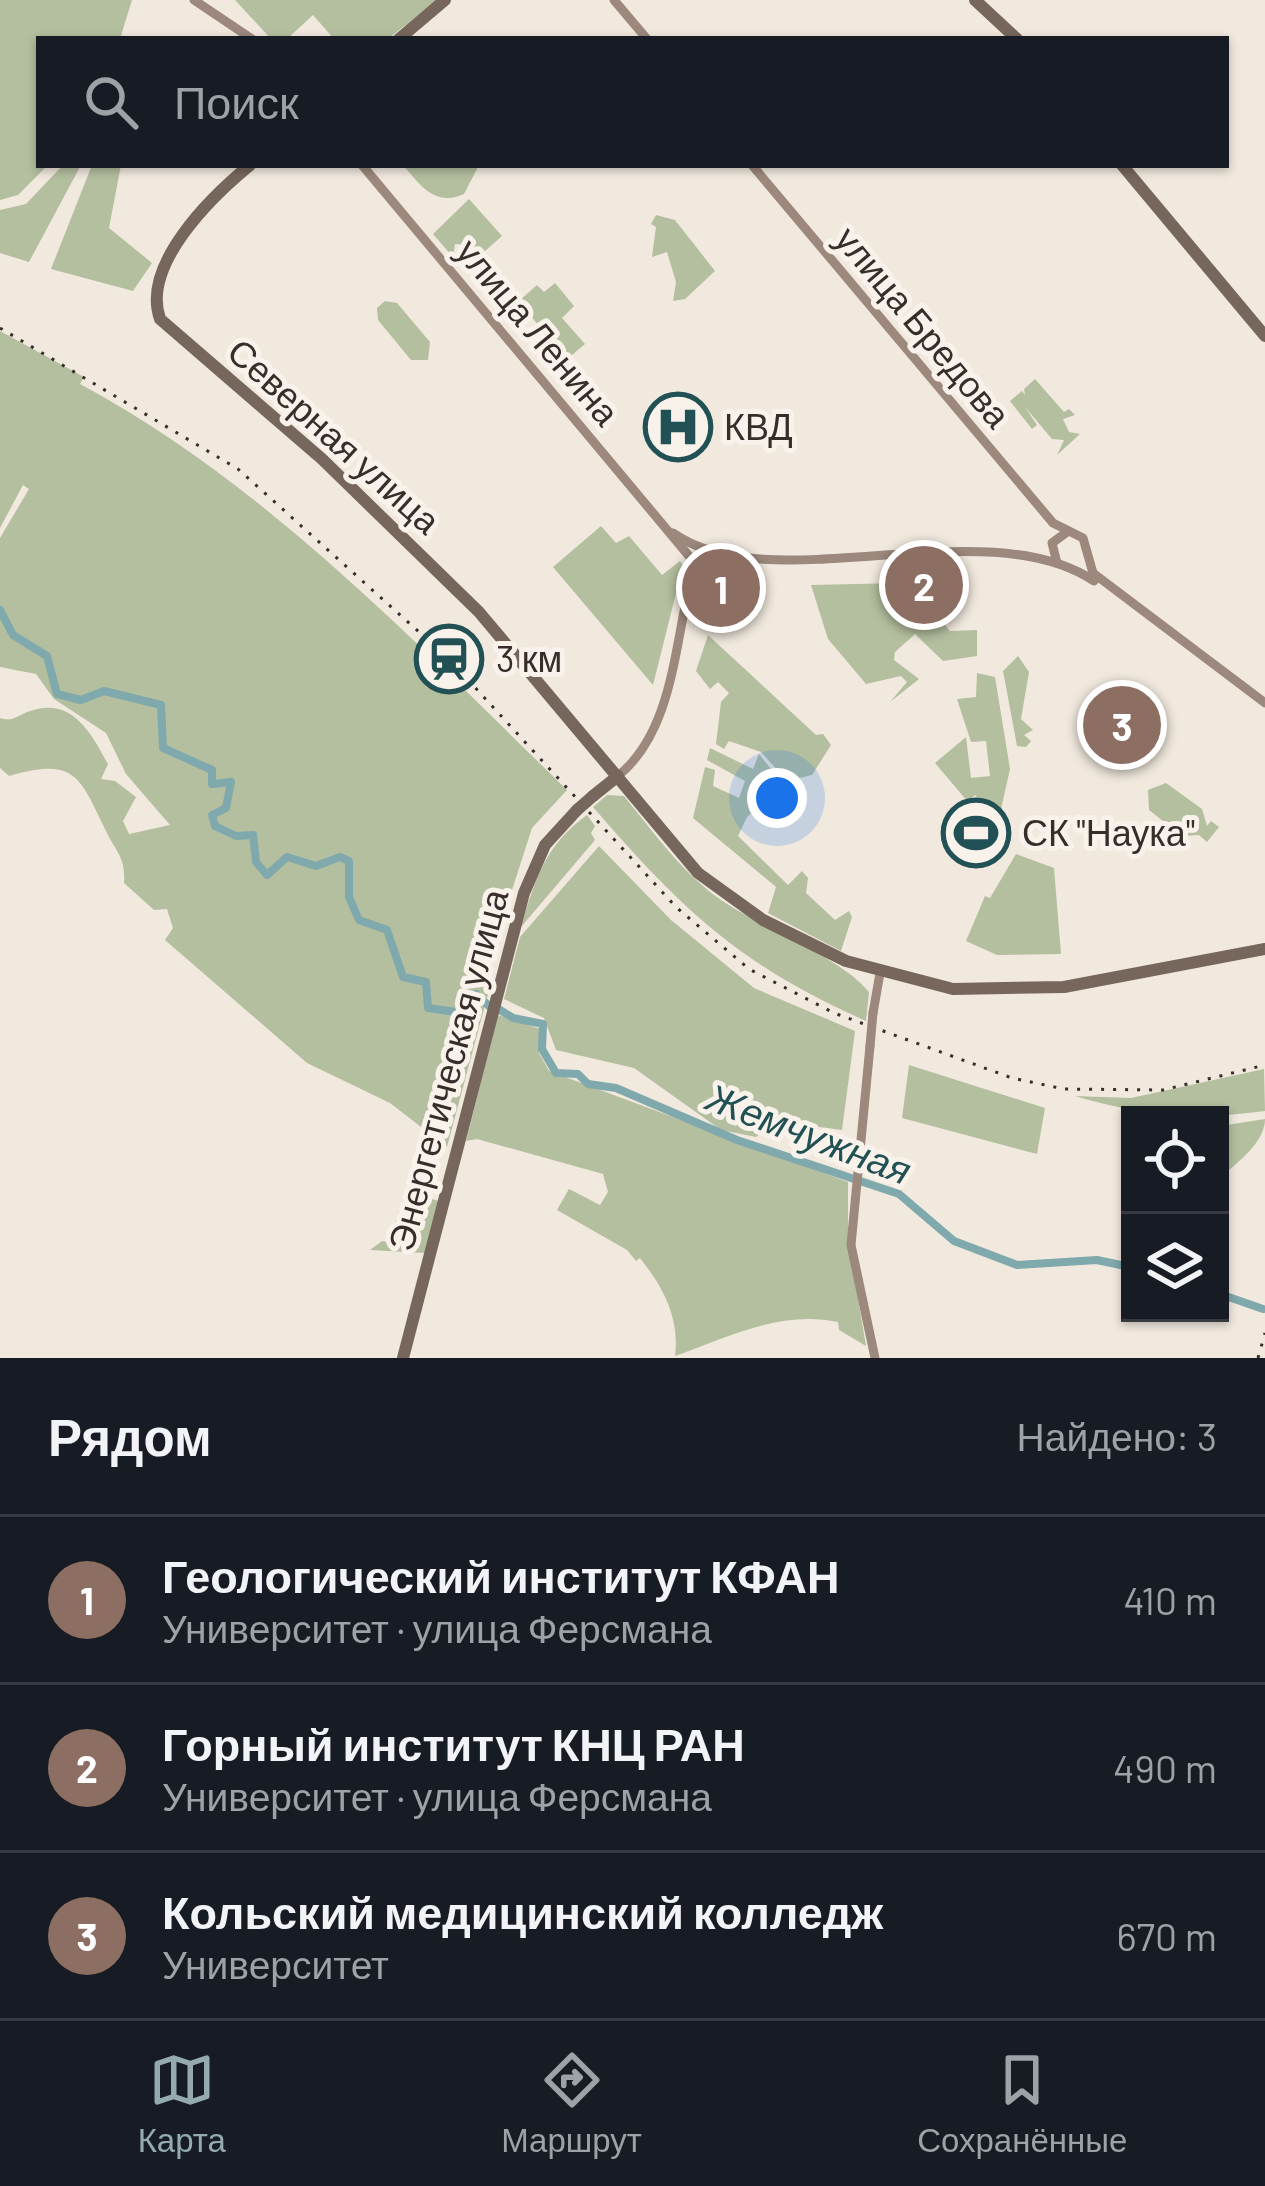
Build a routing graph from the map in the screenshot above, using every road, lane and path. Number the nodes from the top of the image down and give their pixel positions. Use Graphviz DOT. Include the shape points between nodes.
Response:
graph roads {
  1 [pos="194,0"];
  2 [pos="445,0"];
  3 [pos="614,0"];
  4 [pos="976,0"];
  5 [pos="985,0"];
  6 [pos="248,36"];
  7 [pos="403,36"];
  8 [pos="644,36"];
  9 [pos="1017,36"];
  10 [pos="1017,36"];
  11 [pos="247,168"];
  12 [pos="365,168"];
  13 [pos="755,168"];
  14 [pos="1129,168"];
  15 [pos="1228,288"];
  16 [pos="1265,327"];
  17 [pos="1265,336"];
  18 [pos="1053,523"];
  19 [pos="1072,532"];
  20 [pos="673,533"];
  21 [pos="1053,541"];
  22 [pos="707,550"];
  23 [pos="1025,555"];
  24 [pos="727,557"];
  25 [pos="1085,558"];
  26 [pos="694,563"];
  27 [pos="710,566"];
  28 [pos="1062,566"];
  29 [pos="689,590"];
  30 [pos="1132,606"];
  31 [pos="1265,706"];
  32 [pos="618,776"];
  33 [pos="1265,949"];
  34 [pos="880,973"];
  35 [pos="403,1358"];
  36 [pos="875,1358"];
  1 -- 6 [label="street"];
  2 -- 7 [label="main road"];
  3 -- 8 [label="street"];
  4 -- 9 [label="main road"];
  5 -- 10 [label="main road"];
  11 -- 32 [label="main road, Северная улица" via="204,206 159,278 155,295 167,328 322,459 484,618"];
  12 -- 20 [label="street, улица Ленина"];
  13 -- 18 [label="street, улица Бредова"];
  14 -- 15 [label="main road"];
  15 -- 16 [label="main road"];
  15 -- 17 [label="main road"];
  18 -- 19 [label="street"];
  18 -- 21 [label="street"];
  19 -- 21 [label="street"];
  19 -- 25 [label="street" via="1085,541"];
  20 -- 22 [label="street, улица Ленина"];
  20 -- 26 [label="street, улица Ленина"];
  21 -- 23 [label="street"];
  21 -- 28 [label="street"];
  22 -- 24 [label="street, улица Ленина"];
  22 -- 26 [label="street"];
  22 -- 27 [label="street"];
  23 -- 24 [label="street"];
  23 -- 28 [label="street"];
  24 -- 27 [label="street"];
  25 -- 28 [label="street"];
  25 -- 30 [label="street"];
  26 -- 27 [label="street"];
  26 -- 29 [label="street"];
  27 -- 29 [label="street"];
  28 -- 30 [label="street"];
  29 -- 32 [label="street" via="658,718"];
  30 -- 31 [label="street"];
  32 -- 34 [label="main road, Северная улица" via="716,890 812,947"];
  32 -- 35 [label="main road, Энергетическая улица, bridge" via="545,845 524,893"];
  33 -- 34 [label="main road, Северная улица" via="1043,990 953,989"];
  34 -- 36 [label="street, bridge" via="853,1194 853,1261"];
}
